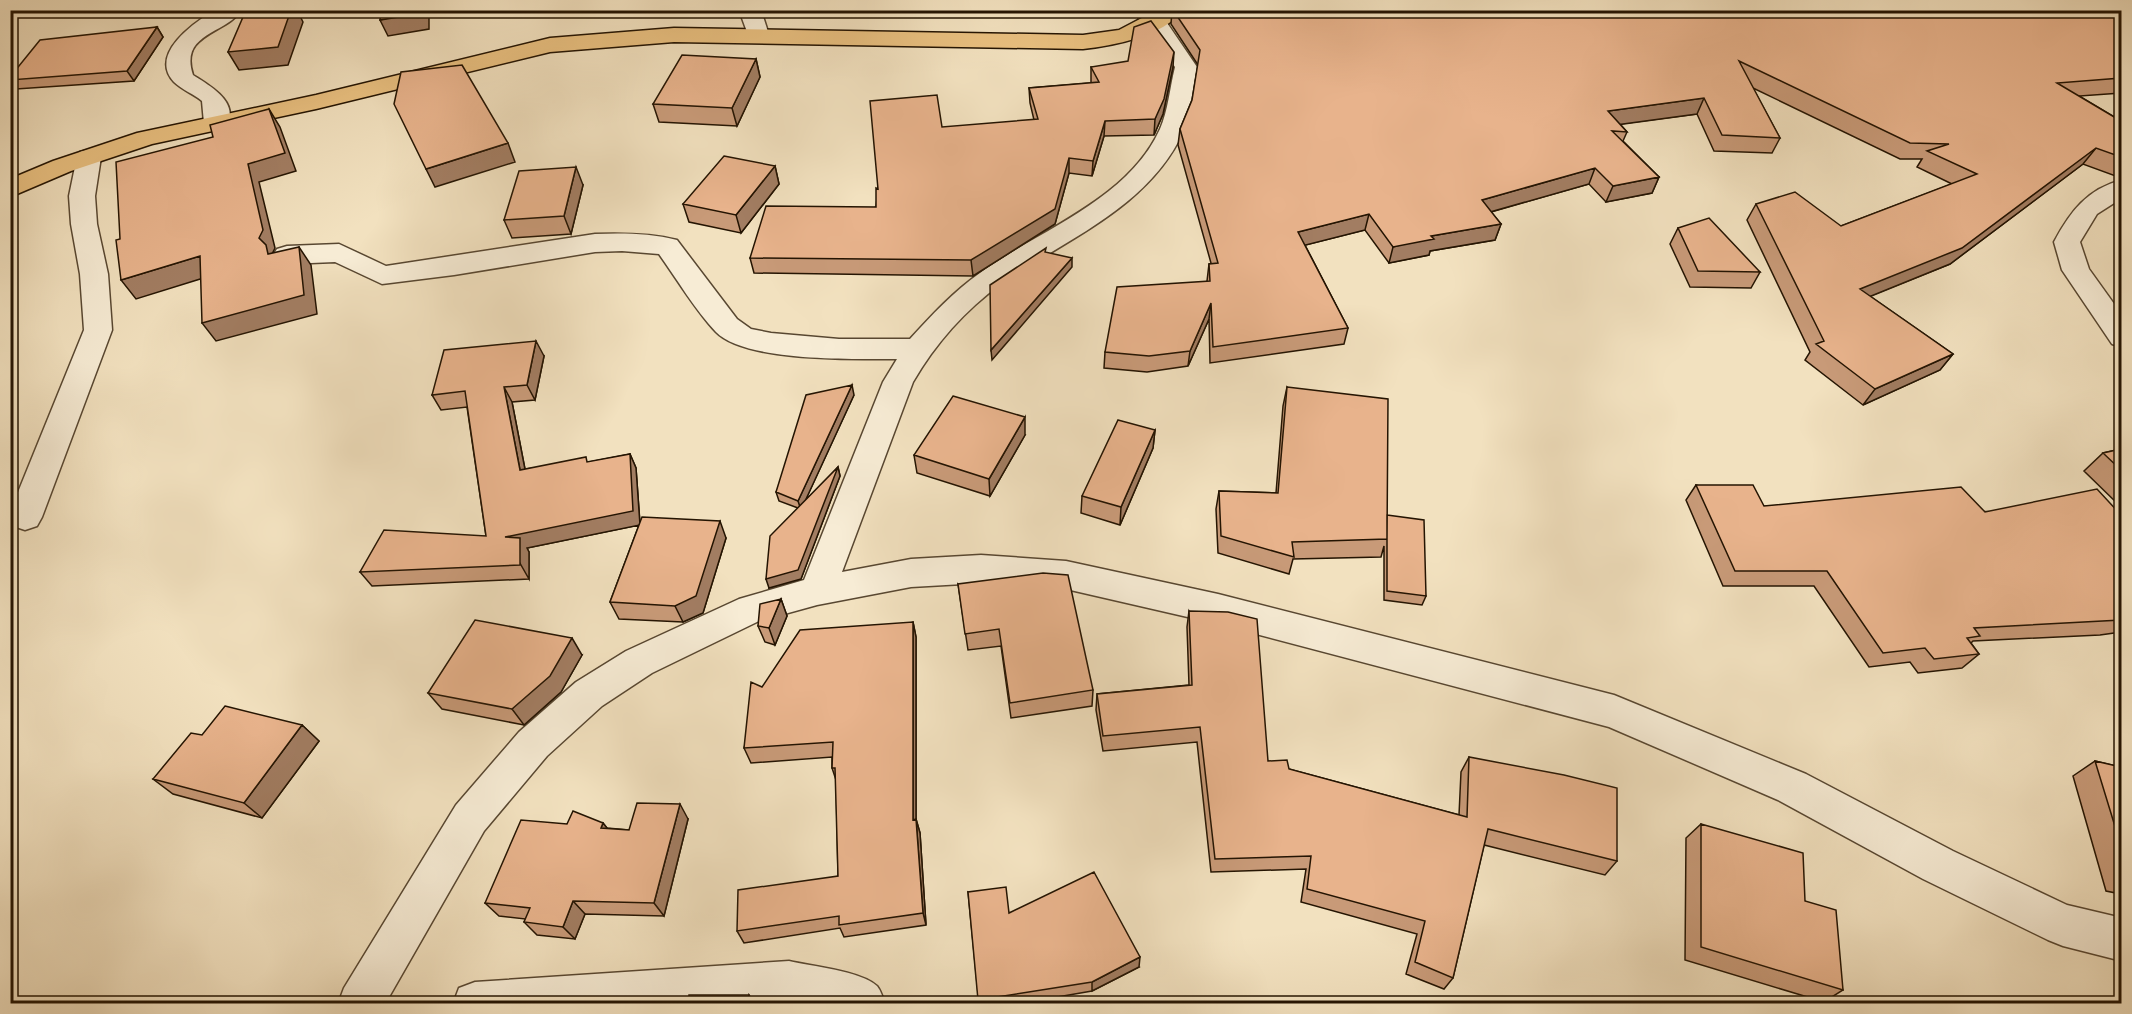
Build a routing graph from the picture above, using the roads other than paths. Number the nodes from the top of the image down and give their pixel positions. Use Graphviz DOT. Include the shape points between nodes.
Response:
graph roads {
  1 [pos="232,10"];
  2 [pos="750,10"];
  3 [pos="1163,16"];
  4 [pos="758,34"];
  5 [pos="216,123"];
  6 [pos="89,157"];
  7 [pos="2121,188"];
  8 [pos="10,189"];
  9 [pos="287,255"];
  10 [pos="2121,337"];
  11 [pos="918,349"];
  12 [pos="25,517"];
  13 [pos="818,591"];
  14 [pos="2121,940"];
  15 [pos="360,1004"];
  16 [pos="475,1004"];
  17 [pos="863,1004"];
  1 -- 5 [label="street" via="195,33 179,58 183,78 215,98"];
  2 -- 4 [label="street"];
  3 -- 4 [label="main road" via="1131,35 1047,44"];
  3 -- 11 [label="street" via="1186,67 1173,128 1156,158 1130,186 1086,220 991,278 959,303"];
  4 -- 5 [label="main road" via="674,35 550,45"];
  5 -- 6 [label="main road" via="146,138"];
  6 -- 8 [label="main road"];
  6 -- 12 [label="street" via="82,196 98,330"];
  7 -- 10 [label="street" via="2092,202 2067,242 2076,270"];
  9 -- 11 [label="street" via="339,253 382,275 595,243 667,246 727,326 742,337 838,349"];
  11 -- 13 [label="street" via="898,382"];
  13 -- 14 [label="street" via="911,573 969,569 1066,575 1218,609 1614,712 1792,787 1938,865 2063,925"];
  13 -- 15 [label="street" via="752,609 639,662 589,694 533,744 470,818"];
  16 -- 17 [label="street" via="789,983 856,998"];
}
